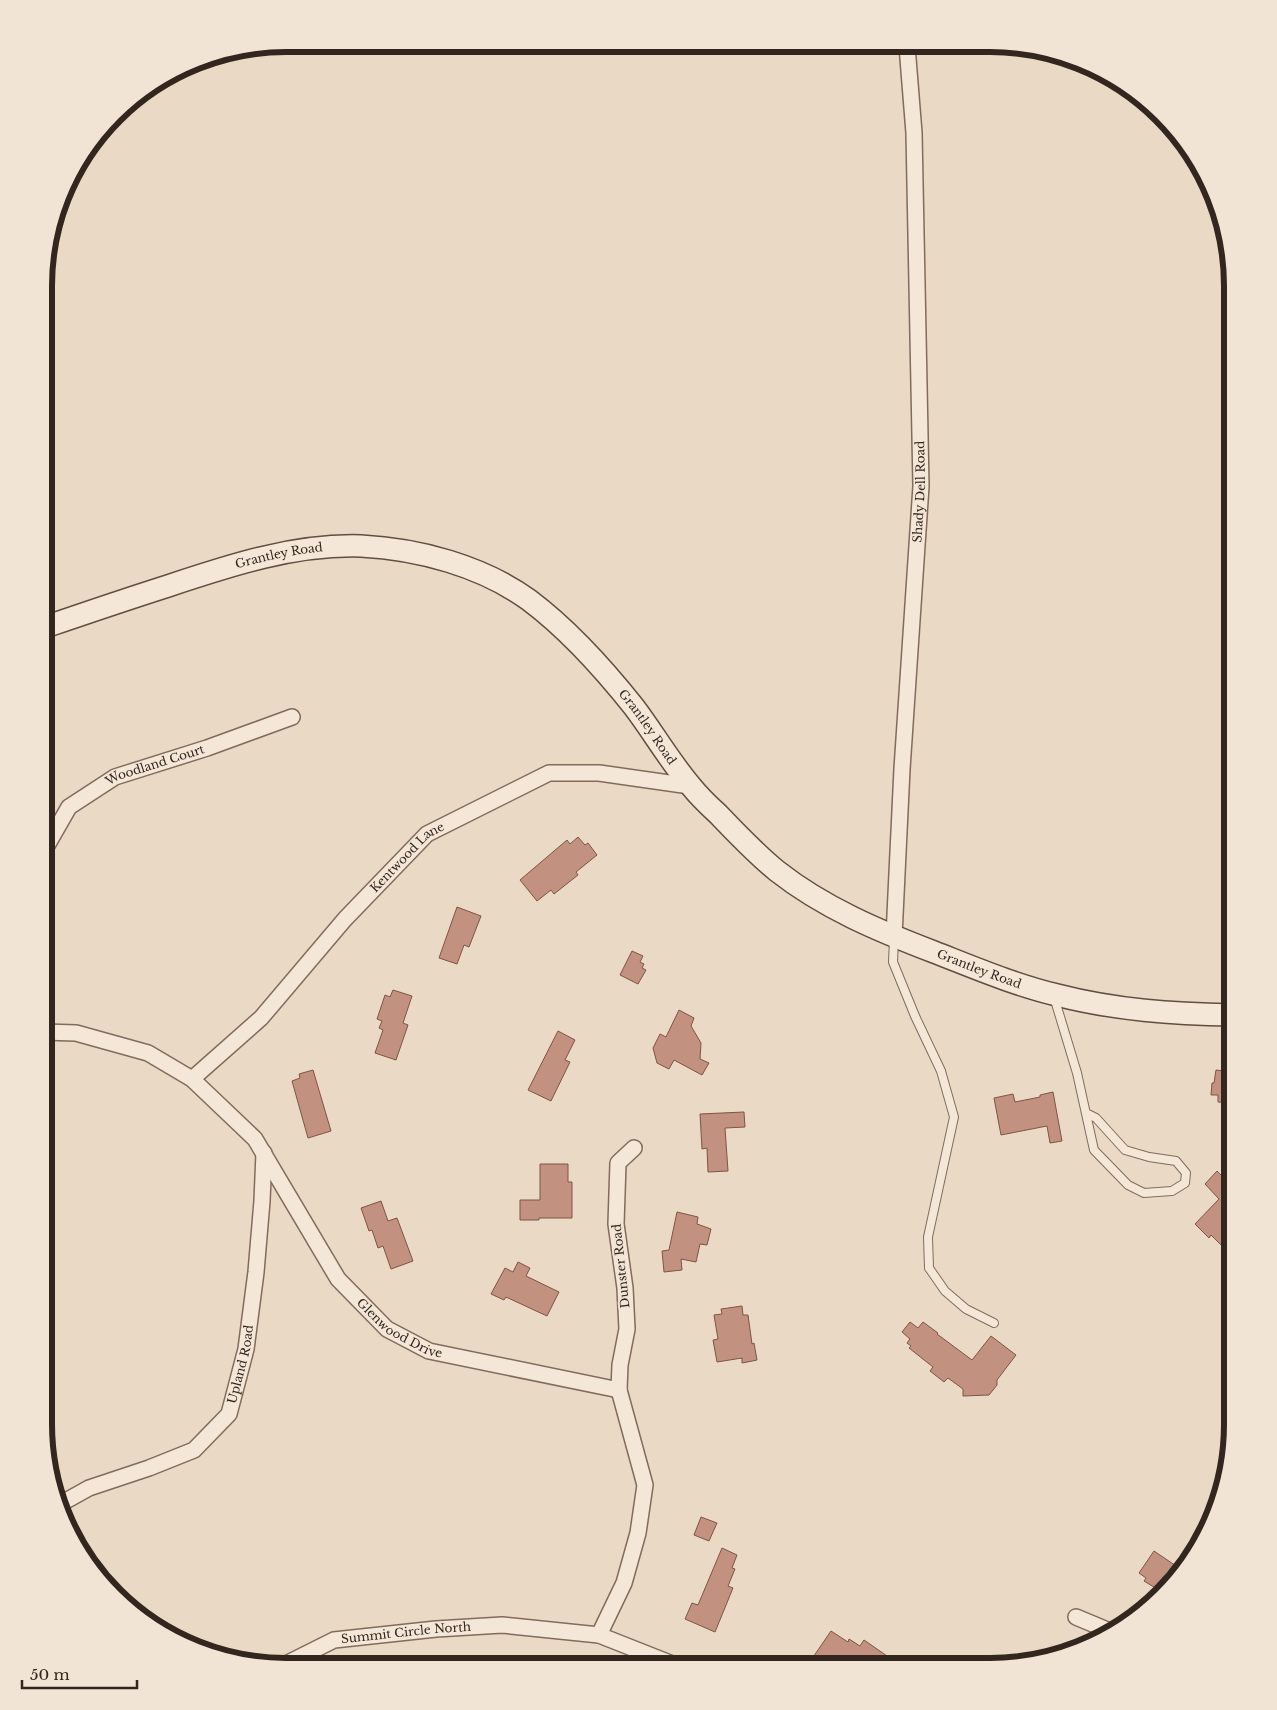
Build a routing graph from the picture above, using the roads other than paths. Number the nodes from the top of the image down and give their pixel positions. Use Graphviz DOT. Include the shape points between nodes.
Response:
graph roads {
  1 [pos="907,52"];
  2 [pos="52,625"];
  3 [pos="292,717"];
  4 [pos="690,786"];
  5 [pos="52,836"];
  6 [pos="894,936"];
  7 [pos="1054,995"];
  8 [pos="1224,1015"];
  9 [pos="52,1032"];
  10 [pos="192,1079"];
  11 [pos="1086,1113"];
  12 [pos="634,1148"];
  13 [pos="264,1153"];
  14 [pos="994,1323"];
  15 [pos="619,1390"];
  16 [pos="66,1501"];
  17 [pos="1076,1617"];
  18 [pos="1103,1628"];
  19 [pos="600,1635"];
  20 [pos="298,1658"];
  21 [pos="658,1658"];
  1 -- 6 [label="street, Shady Dell Road" via="914,133 921,486"];
  2 -- 4 [label="street, Grantley Road" via="267,555 359,546 435,558 473,570 504,585 558,624 591,656 634,707"];
  3 -- 5 [label="street, Woodland Court" via="115,777 69,807"];
  4 -- 6 [label="street, Grantley Road" via="779,872 822,902"];
  4 -- 10 [label="street, Kentwood Lane" via="600,773 549,773 427,834 346,919 262,1018"];
  6 -- 7 [label="street, Grantley Road"];
  6 -- 14 [label="lane" via="894,962 941,1071 954,1117 928,1236 929,1268 945,1291 966,1309"];
  7 -- 8 [label="street, Grantley Road" via="1135,1010"];
  7 -- 11 [label="lane"];
  9 -- 10 [label="street, Glenwood Drive" via="76,1033 148,1053"];
  10 -- 13 [label="street, Glenwood Drive" via="255,1138"];
  11 -- 11 [label="lane" via="1094,1150 1128,1186 1144,1194 1172,1191 1185,1183 1186,1173 1176,1161 1125,1150 1096,1118"];
  12 -- 15 [label="street, Dunster Road" via="618,1164 616,1224 625,1288 626,1330"];
  13 -- 15 [label="street, Glenwood Drive" via="338,1278 387,1329 429,1351"];
  13 -- 16 [label="street, Upland Road" via="256,1272 246,1349 229,1414 194,1450 89,1488"];
  15 -- 19 [label="street" via="644,1485 638,1533 624,1583"];
  17 -- 18 [label="street"];
  19 -- 20 [label="street, Summit Circle North" via="502,1625 436,1629 334,1640"];
  19 -- 21 [label="street, Summit Circle North"];
}
